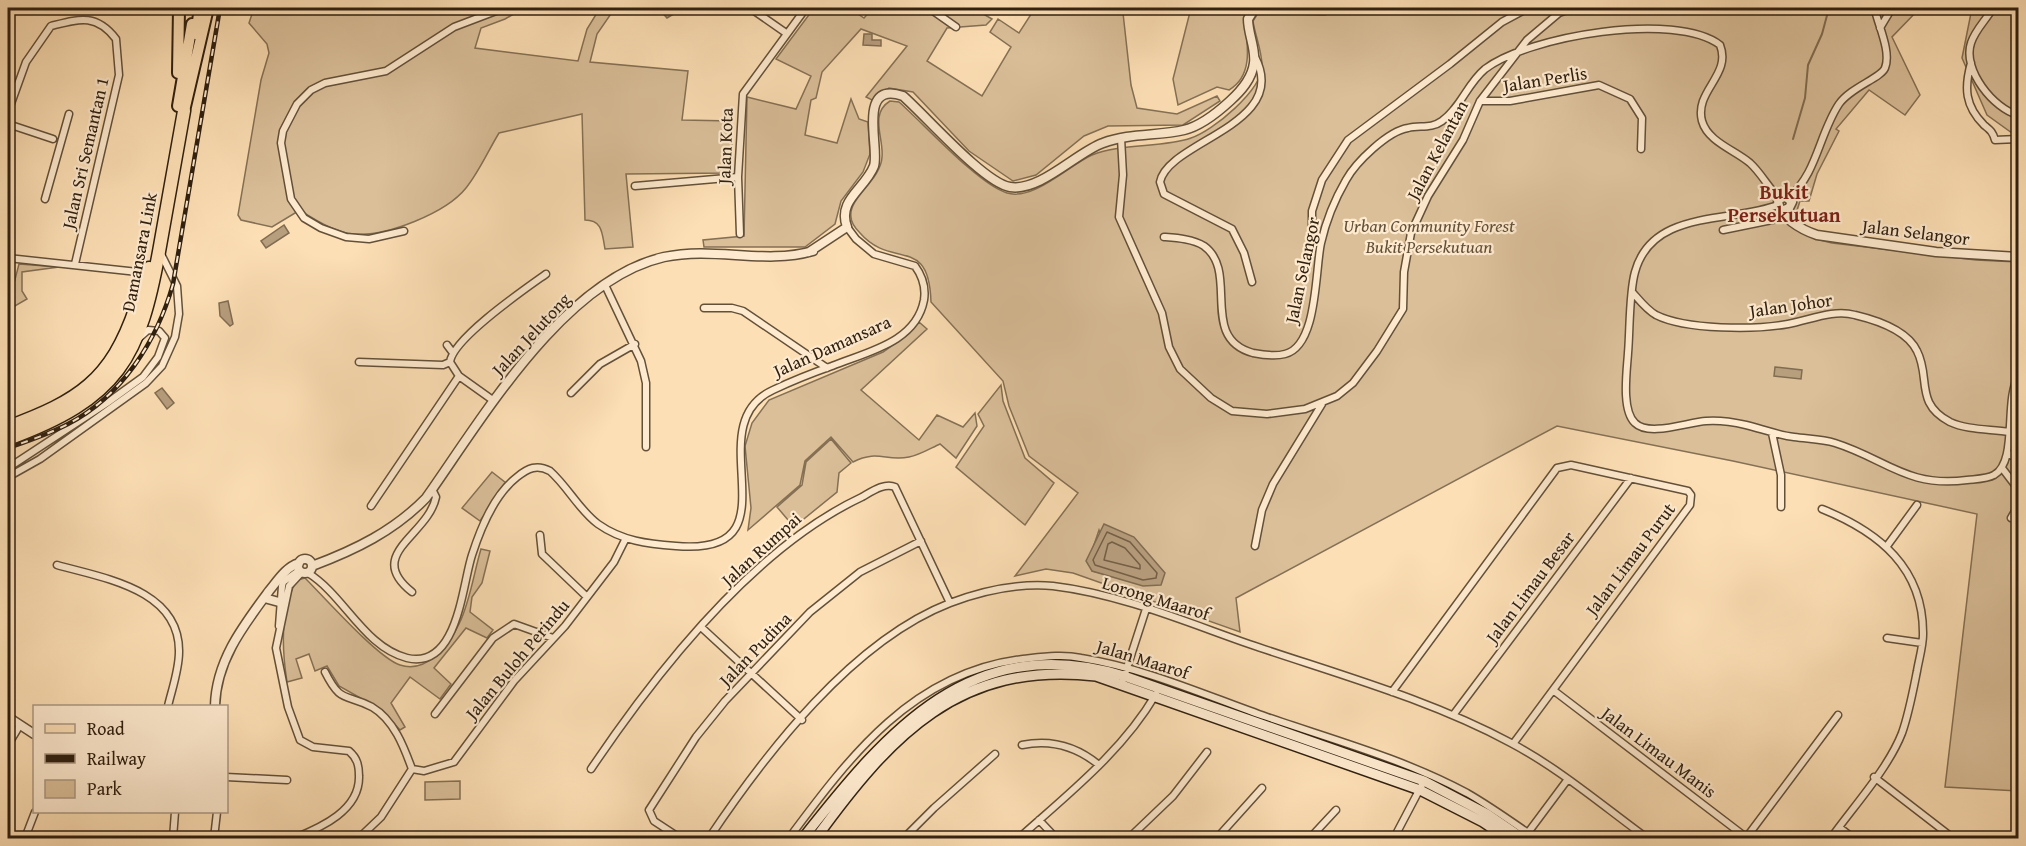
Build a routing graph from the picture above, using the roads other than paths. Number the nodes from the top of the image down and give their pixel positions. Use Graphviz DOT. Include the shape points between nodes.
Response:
graph roads {
  1 [pos="179,8"];
  2 [pos="194,8"];
  3 [pos="200,8"];
  4 [pos="208,8"];
  5 [pos="504,8"];
  6 [pos="750,8"];
  7 [pos="806,8"];
  8 [pos="929,8"];
  9 [pos="1255,8"];
  10 [pos="1296,8"];
  11 [pos="1323,8"];
  12 [pos="1528,8"];
  13 [pos="1573,8"];
  14 [pos="1879,8"];
  15 [pos="1892,8"];
  16 [pos="1993,8"];
  17 [pos="956,27"];
  18 [pos="1880,28"];
  19 [pos="786,33"];
  20 [pos="1518,52"];
  21 [pos="1255,57"];
  22 [pos="1971,63"];
  23 [pos="1480,101"];
  24 [pos="181,110"];
  25 [pos="8,112"];
  26 [pos="69,114"];
  27 [pos="2019,115"];
  28 [pos="8,124"];
  29 [pos="1121,138"];
  30 [pos="53,139"];
  31 [pos="2019,139"];
  32 [pos="1641,149"];
  33 [pos="738,177"];
  34 [pos="635,186"];
  35 [pos="1789,197"];
  36 [pos="45,199"];
  37 [pos="1782,207"];
  38 [pos="847,226"];
  39 [pos="1723,230"];
  40 [pos="404,231"];
  41 [pos="740,234"];
  42 [pos="1164,237"];
  43 [pos="1321,243"];
  44 [pos="159,249"];
  45 [pos="808,252"];
  46 [pos="2019,257"];
  47 [pos="8,258"];
  48 [pos="75,264"];
  49 [pos="148,273"];
  50 [pos="546,274"];
  51 [pos="1252,282"];
  52 [pos="605,285"];
  53 [pos="1633,293"];
  54 [pos="704,308"];
  55 [pos="635,344"];
  56 [pos="447,345"];
  57 [pos="132,349"];
  58 [pos="453,353"];
  59 [pos="359,362"];
  60 [pos="450,362"];
  61 [pos="826,368"];
  62 [pos="459,376"];
  63 [pos="2019,377"];
  64 [pos="571,393"];
  65 [pos="494,401"];
  66 [pos="1322,404"];
  67 [pos="36,416"];
  68 [pos="8,422"];
  69 [pos="8,427"];
  70 [pos="2008,432"];
  71 [pos="1772,433"];
  72 [pos="8,439"];
  73 [pos="646,447"];
  74 [pos="2007,453"];
  75 [pos="2019,459"];
  76 [pos="8,468"];
  77 [pos="2002,468"];
  78 [pos="8,477"];
  79 [pos="1631,478"];
  80 [pos="432,489"];
  81 [pos="2019,489"];
  82 [pos="1917,505"];
  83 [pos="371,506"];
  84 [pos="1781,507"];
  85 [pos="1822,509"];
  86 [pos="540,535"];
  87 [pos="626,540"];
  88 [pos="919,543"];
  89 [pos="1255,546"];
  90 [pos="1887,546"];
  91 [pos="57,565"];
  92 [pos="305,567"];
  93 [pos="284,582"];
  94 [pos="412,592"];
  95 [pos="587,597"];
  96 [pos="268,599"];
  97 [pos="279,603"];
  98 [pos="950,603"];
  99 [pos="1146,609"];
  100 [pos="279,627"];
  101 [pos="701,627"];
  102 [pos="553,638"];
  103 [pos="1887,638"];
  104 [pos="1922,643"];
  105 [pos="228,653"];
  106 [pos="325,672"];
  107 [pos="751,674"];
  108 [pos="1124,676"];
  109 [pos="1552,690"];
  110 [pos="1392,692"];
  111 [pos="1157,693"];
  112 [pos="168,705"];
  113 [pos="215,705"];
  114 [pos="435,714"];
  115 [pos="1454,714"];
  116 [pos="1838,715"];
  117 [pos="8,717"];
  118 [pos="802,720"];
  119 [pos="20,726"];
  120 [pos="33,733"];
  121 [pos="1513,744"];
  122 [pos="8,745"];
  123 [pos="1022,745"];
  124 [pos="1207,752"];
  125 [pos="995,754"];
  126 [pos="1099,765"];
  127 [pos="591,769"];
  128 [pos="412,770"];
  129 [pos="228,777"];
  130 [pos="1874,777"];
  131 [pos="1568,779"];
  132 [pos="287,780"];
  133 [pos="1422,785"];
  134 [pos="1262,788"];
  135 [pos="1336,810"];
  136 [pos="34,813"];
  137 [pos="175,813"];
  138 [pos="217,813"];
  139 [pos="1039,820"];
  140 [pos="1839,827"];
  141 [pos="1524,837"];
  142 [pos="25,838"];
  143 [pos="173,838"];
  144 [pos="214,838"];
  145 [pos="296,838"];
  146 [pos="359,838"];
  147 [pos="680,838"];
  148 [pos="709,838"];
  149 [pos="789,838"];
  150 [pos="803,838"];
  151 [pos="816,838"];
  152 [pos="904,838"];
  153 [pos="1019,838"];
  154 [pos="1056,838"];
  155 [pos="1129,838"];
  156 [pos="1217,838"];
  157 [pos="1310,838"];
  158 [pos="1394,838"];
  159 [pos="1507,838"];
  160 [pos="1647,838"];
  161 [pos="1747,838"];
  162 [pos="1831,838"];
  163 [pos="1853,838"];
  164 [pos="1953,838"];
  1 -- 24 [label="main road"];
  2 -- 24 [label="main road"];
  3 -- 24 [label="main road"];
  4 -- 24 [label="main road"];
  5 -- 40 [label="street" via="454,27 386,71 325,83 311,90 297,104 283,131 281,143 291,199 304,218 346,237 369,239"];
  6 -- 19 [label="street"];
  7 -- 19 [label="street, Jalan Kota"];
  8 -- 17 [label="street"];
  9 -- 21 [label="street" via="1248,19"];
  10 -- 11 [label="street"];
  12 -- 43 [label="street" via="1502,22 1348,140 1322,180 1312,211 1312,226"];
  13 -- 20 [label="street, Jalan Kelantan" via="1559,13"];
  14 -- 18 [label="street" via="1876,14"];
  15 -- 18 [label="street"];
  16 -- 22 [label="street" via="1970,45"];
  18 -- 35 [label="street" via="1887,58 1883,72 1850,91 1838,105 1803,182"];
  19 -- 33 [label="street, Jalan Kota" via="743,94"];
  20 -- 23 [label="street, Jalan Kelantan"];
  20 -- 37 [label="street, Jalan Selangor" via="1543,42 1617,30 1689,32 1713,39 1720,45 1723,63 1703,100 1702,123 1714,138 1752,165"];
  20 -- 43 [label="street, Jalan Selangor" via="1485,69 1441,123 1397,132 1369,152 1334,202"];
  21 -- 29 [label="street" via="1247,83 1206,120 1186,130"];
  21 -- 51 [label="street" via="1260,76 1256,100 1245,114 1216,136 1169,165 1160,182 1164,194 1232,230"];
  22 -- 27 [label="street" via="1995,102"];
  22 -- 31 [label="street" via="1966,86 1969,104 1995,140"];
  23 -- 32 [label="street, Jalan Perlis" via="1510,101 1599,86 1630,99 1642,118"];
  23 -- 66 [label="street, Jalan Kelantan" via="1463,140 1428,196 1411,233 1404,272 1405,302 1398,319 1353,383"];
  24 -- 44 [label="highway, Damansara Link"];
  24 -- 49 [label="highway, Damansara Link"];
  25 -- 48 [label="street, Jalan Sri Semantan 1" via="26,62 51,26 82,18 103,25 116,39 119,75"];
  26 -- 36 [label="street, Jalan Sri Semantan 1"];
  28 -- 30 [label="street, Jalan Sri Semantan 1"];
  29 -- 38 [label="street" via="1102,143 1023,186 1009,187 968,158 903,96 887,95 873,112 876,157 848,201"];
  29 -- 66 [label="street" via="1119,218 1162,313 1168,347 1179,369 1232,411 1287,412"];
  33 -- 34 [label="street"];
  33 -- 41 [label="street, Jalan Kota"];
  35 -- 37 [label="street" via="1791,204"];
  37 -- 39 [label="street"];
  37 -- 46 [label="street, Jalan Selangor" via="1804,230 1835,238 1982,257"];
  37 -- 53 [label="street" via="1675,226 1661,234 1638,262"];
  38 -- 45 [label="street, Jalan Jelutong"];
  38 -- 45 [label="street, Jalan Jelutong" via="825,247"];
  38 -- 61 [label="street, Jalan Damansara" via="864,247 880,257 915,266 925,296 919,314 904,333 879,348"];
  42 -- 43 [label="street, Jalan Selangor" via="1204,246 1214,258 1221,286 1223,325 1229,338 1239,349 1264,356 1286,354 1304,336 1312,310"];
  44 -- 57 [label="highway, Damansara Link" via="147,310"];
  44 -- 78 [label="street" via="177,286 179,314 176,337 162,366 146,383 34,463"];
  45 -- 52 [label="street, Jalan Jelutong" via="768,257 695,252 662,258"];
  47 -- 48 [label="street"];
  48 -- 49 [label="street"];
  49 -- 67 [label="highway, Damansara Link" via="129,333 114,357 77,395"];
  50 -- 58 [label="street" via="488,317"];
  52 -- 55 [label="street"];
  52 -- 65 [label="street, Jalan Jelutong" via="553,330"];
  53 -- 70 [label="street, Jalan Johor" via="1657,315 1695,324 1770,326 1843,313 1877,321 1904,336 1917,351 1925,394 1937,412 1960,426"];
  53 -- 71 [label="street" via="1626,384 1628,410 1635,423 1646,429 1659,429 1720,421"];
  54 -- 61 [label="street" via="743,311"];
  55 -- 64 [label="street" via="600,364"];
  55 -- 73 [label="street" via="646,383"];
  56 -- 58 [label="street"];
  57 -- 72 [label="highway, Damansara Link" via="107,383 84,403"];
  57 -- 76 [label="street" via="148,330 159,331 165,338 158,357 143,377"];
  58 -- 60 [label="street"];
  59 -- 60 [label="street"];
  60 -- 62 [label="street"];
  61 -- 87 [label="street, Jalan Damansara" via="770,391 751,408 741,432 742,516 726,537 713,545 693,547"];
  62 -- 65 [label="street"];
  62 -- 83 [label="street"];
  63 -- 70 [label="street" via="2012,394"];
  65 -- 80 [label="street, Jalan Jelutong"];
  66 -- 89 [label="street, Jalan Kelantan" via="1273,484 1262,510"];
  67 -- 68 [label="highway"];
  67 -- 69 [label="highway, Damansara Link"];
  70 -- 74 [label="street"];
  71 -- 77 [label="street" via="1832,442 1929,482 1994,476"];
  71 -- 84 [label="street" via="1781,475"];
  74 -- 75 [label="street"];
  74 -- 77 [label="street"];
  77 -- 81 [label="street"];
  79 -- 109 [label="street, Jalan Limau Purut" via="1683,488 1691,495 1689,505"];
  79 -- 110 [label="street, Jalan Limau Purut" via="1570,465 1557,468"];
  79 -- 115 [label="street, Jalan Limau Besar"];
  80 -- 92 [label="street, Jalan Jelutong" via="410,515 381,535"];
  80 -- 94 [label="street" via="436,496 434,509 397,552 393,563 394,573"];
  82 -- 90 [label="street"];
  85 -- 90 [label="street" via="1848,520"];
  86 -- 95 [label="street" via="542,554"];
  87 -- 92 [label="street, Jalan Damansara" via="590,518 550,471 533,467 514,479 490,512 472,555 459,615 445,641 427,658 405,657 387,649"];
  87 -- 95 [label="street, Jalan Buloh Perindu"];
  88 -- 98 [label="street, Jalan Rumpai"];
  88 -- 101 [label="street, Jalan Rumpai" via="895,487 887,485 815,521 770,558"];
  88 -- 107 [label="street, Jalan Pudina" via="860,572 810,612"];
  90 -- 104 [label="street" via="1914,584"];
  91 -- 112 [label="street" via="132,586 169,616 179,650"];
  92 -- 93 [label="street"];
  92 -- 100 [label="street" via="290,586"];
  92 -- 105 [label="street" via="281,576"];
  93 -- 96 [label="street"];
  93 -- 97 [label="street"];
  95 -- 102 [label="street, Jalan Buloh Perindu"];
  96 -- 97 [label="street"];
  96 -- 105 [label="street"];
  97 -- 100 [label="street"];
  98 -- 99 [label="street, Lorong Maarof" via="1033,585 1100,596"];
  98 -- 118 [label="street, Lorong Maarof" via="874,647 842,675"];
  99 -- 108 [label="street"];
  99 -- 110 [label="street, Lorong Maarof"];
  100 -- 145 [label="street" via="276,648 297,736 313,747 345,749 358,767 359,786 345,809 321,827"];
  101 -- 107 [label="street"];
  101 -- 127 [label="street, Jalan Rumpai" via="637,701"];
  102 -- 114 [label="street" via="514,624 493,638"];
  102 -- 128 [label="street, Jalan Buloh Perindu" via="514,681 454,762 424,771"];
  103 -- 104 [label="street"];
  104 -- 130 [label="street" via="1902,734"];
  105 -- 113 [label="street" via="216,686"];
  106 -- 128 [label="street" via="340,696 382,715 403,742"];
  107 -- 118 [label="street"];
  107 -- 147 [label="street, Jalan Pudina" via="696,737 649,810 654,821"];
  108 -- 111 [label="main road, Jalan Maarof"];
  108 -- 141 [label="street, Jalan Maarof" via="1415,769 1467,793"];
  108 -- 149 [label="street, Jalan Maarof" via="1079,657 1046,657 978,667 948,680 912,701 877,732"];
  108 -- 150 [label="main road, Jalan Maarof" via="1095,667 1049,664 999,672 961,685 906,722"];
  108 -- 151 [label="main road, Jalan Maarof" via="1048,673 1008,677 965,692 912,728 872,769"];
  109 -- 121 [label="street, Jalan Limau Purut"];
  109 -- 161 [label="street, Jalan Limau Manis"];
  110 -- 115 [label="street, Lorong Maarof"];
  111 -- 126 [label="street" via="1133,729"];
  111 -- 133 [label="main road, Jalan Maarof"];
  115 -- 121 [label="street, Lorong Maarof"];
  116 -- 161 [label="street"];
  117 -- 119 [label="street"];
  118 -- 148 [label="street, Lorong Maarof" via="748,780"];
  119 -- 120 [label="street"];
  119 -- 122 [label="street"];
  121 -- 131 [label="street, Lorong Maarof"];
  123 -- 126 [label="street" via="1068,746"];
  124 -- 155 [label="street" via="1173,796"];
  125 -- 152 [label="street"];
  126 -- 139 [label="street"];
  128 -- 146 [label="street" via="381,817"];
  129 -- 132 [label="street"];
  130 -- 140 [label="street"];
  130 -- 164 [label="street"];
  131 -- 141 [label="street"];
  131 -- 160 [label="street, Lorong Maarof"];
  133 -- 141 [label="main road, Jalan Maarof" via="1487,814"];
  133 -- 158 [label="street"];
  133 -- 159 [label="main road, Jalan Maarof"];
  134 -- 156 [label="street"];
  135 -- 157 [label="street"];
  136 -- 142 [label="street"];
  137 -- 143 [label="street"];
  138 -- 144 [label="street"];
  139 -- 153 [label="street"];
  139 -- 154 [label="street"];
  140 -- 162 [label="street"];
  140 -- 163 [label="street"];
}
